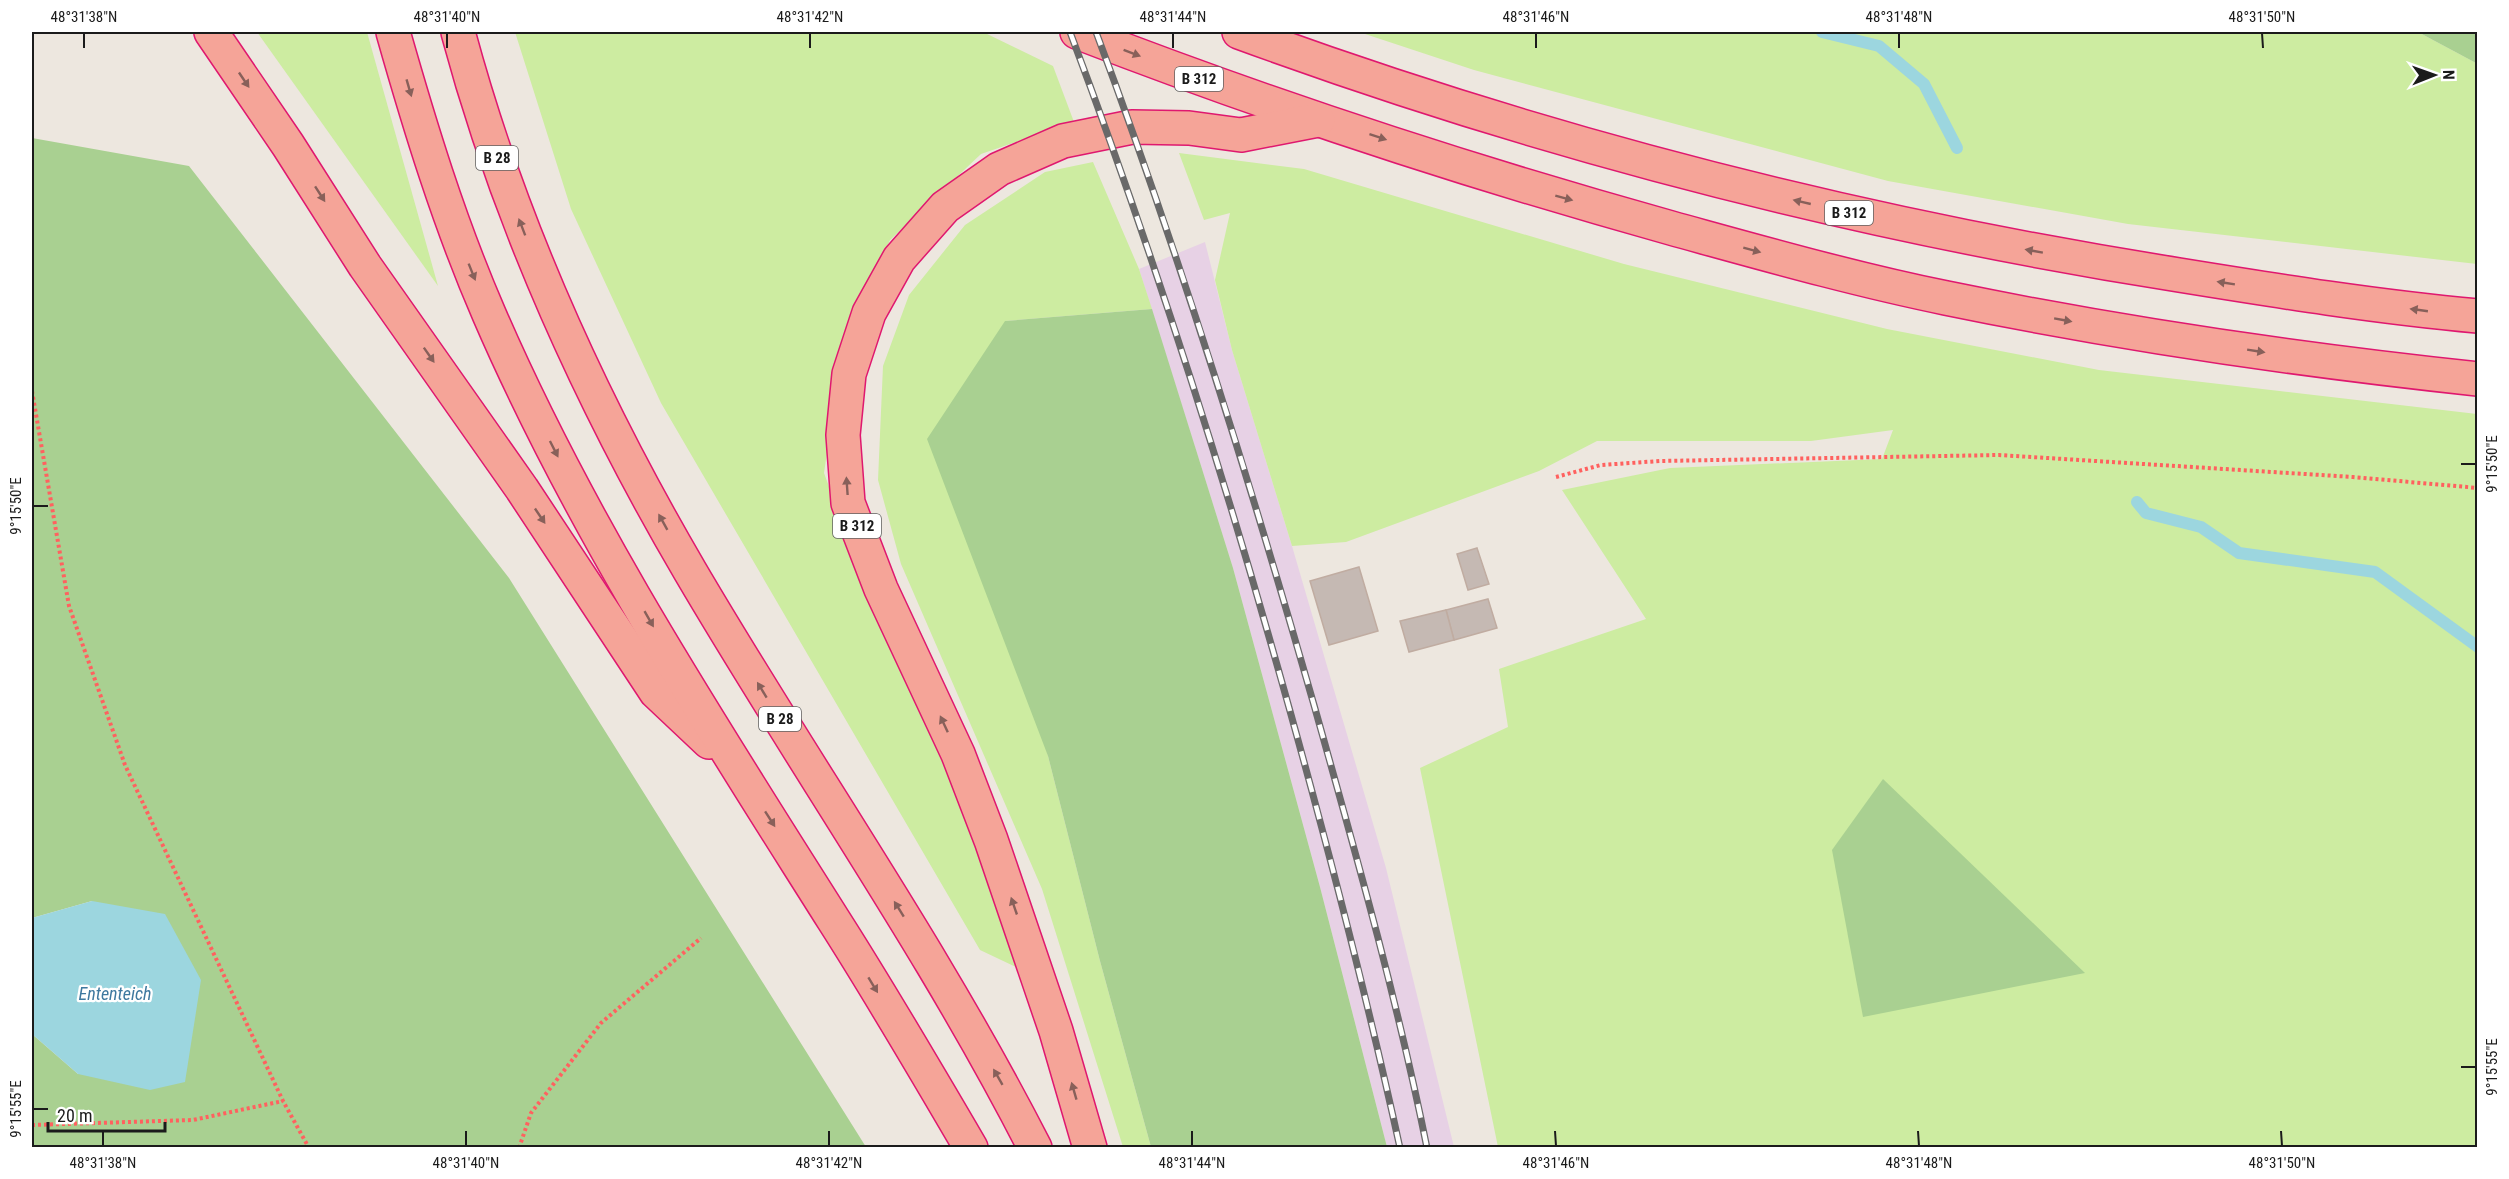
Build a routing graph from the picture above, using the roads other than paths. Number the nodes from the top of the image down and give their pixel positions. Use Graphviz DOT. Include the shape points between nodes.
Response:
graph roads {
  1 [pos="211,32"];
  2 [pos="393,32"];
  3 [pos="458,32"];
  4 [pos="1077,32"];
  5 [pos="1239,32"];
  6 [pos="1323,119"];
  7 [pos="2478,316"];
  8 [pos="2478,379"];
  9 [pos="738,770"];
  10 [pos="971,1148"];
  11 [pos="1035,1148"];
  12 [pos="1090,1148"];
  1 -- 9 [label="highway, one-way" via="365,266 522,489 656,692"];
  2 -- 9 [label="highway, one-way" via="452,220 489,314 587,513"];
  11 -- 3 [label="highway, B 28, one-way" via="906,921 689,569 618,439 543,281 505,182"];
  4 -- 6 [label="highway, B 312, one-way" via="1197,78"];
  7 -- 5 [label="highway, B 312, one-way" via="2130,267 1832,209 1710,180 1522,127"];
  6 -- 8 [label="highway, B 312, one-way" via="1552,195 1932,295 2201,343"];
  12 -- 6 [label="highway, B 312, one-way" via="1056,1031 991,840 958,754 882,589 848,502 843,435 849,374 869,313 899,260 945,207 999,169 1063,141 1132,127 1189,128 1242,135"];
  9 -- 10 [label="highway, one-way" via="836,923"];
}
